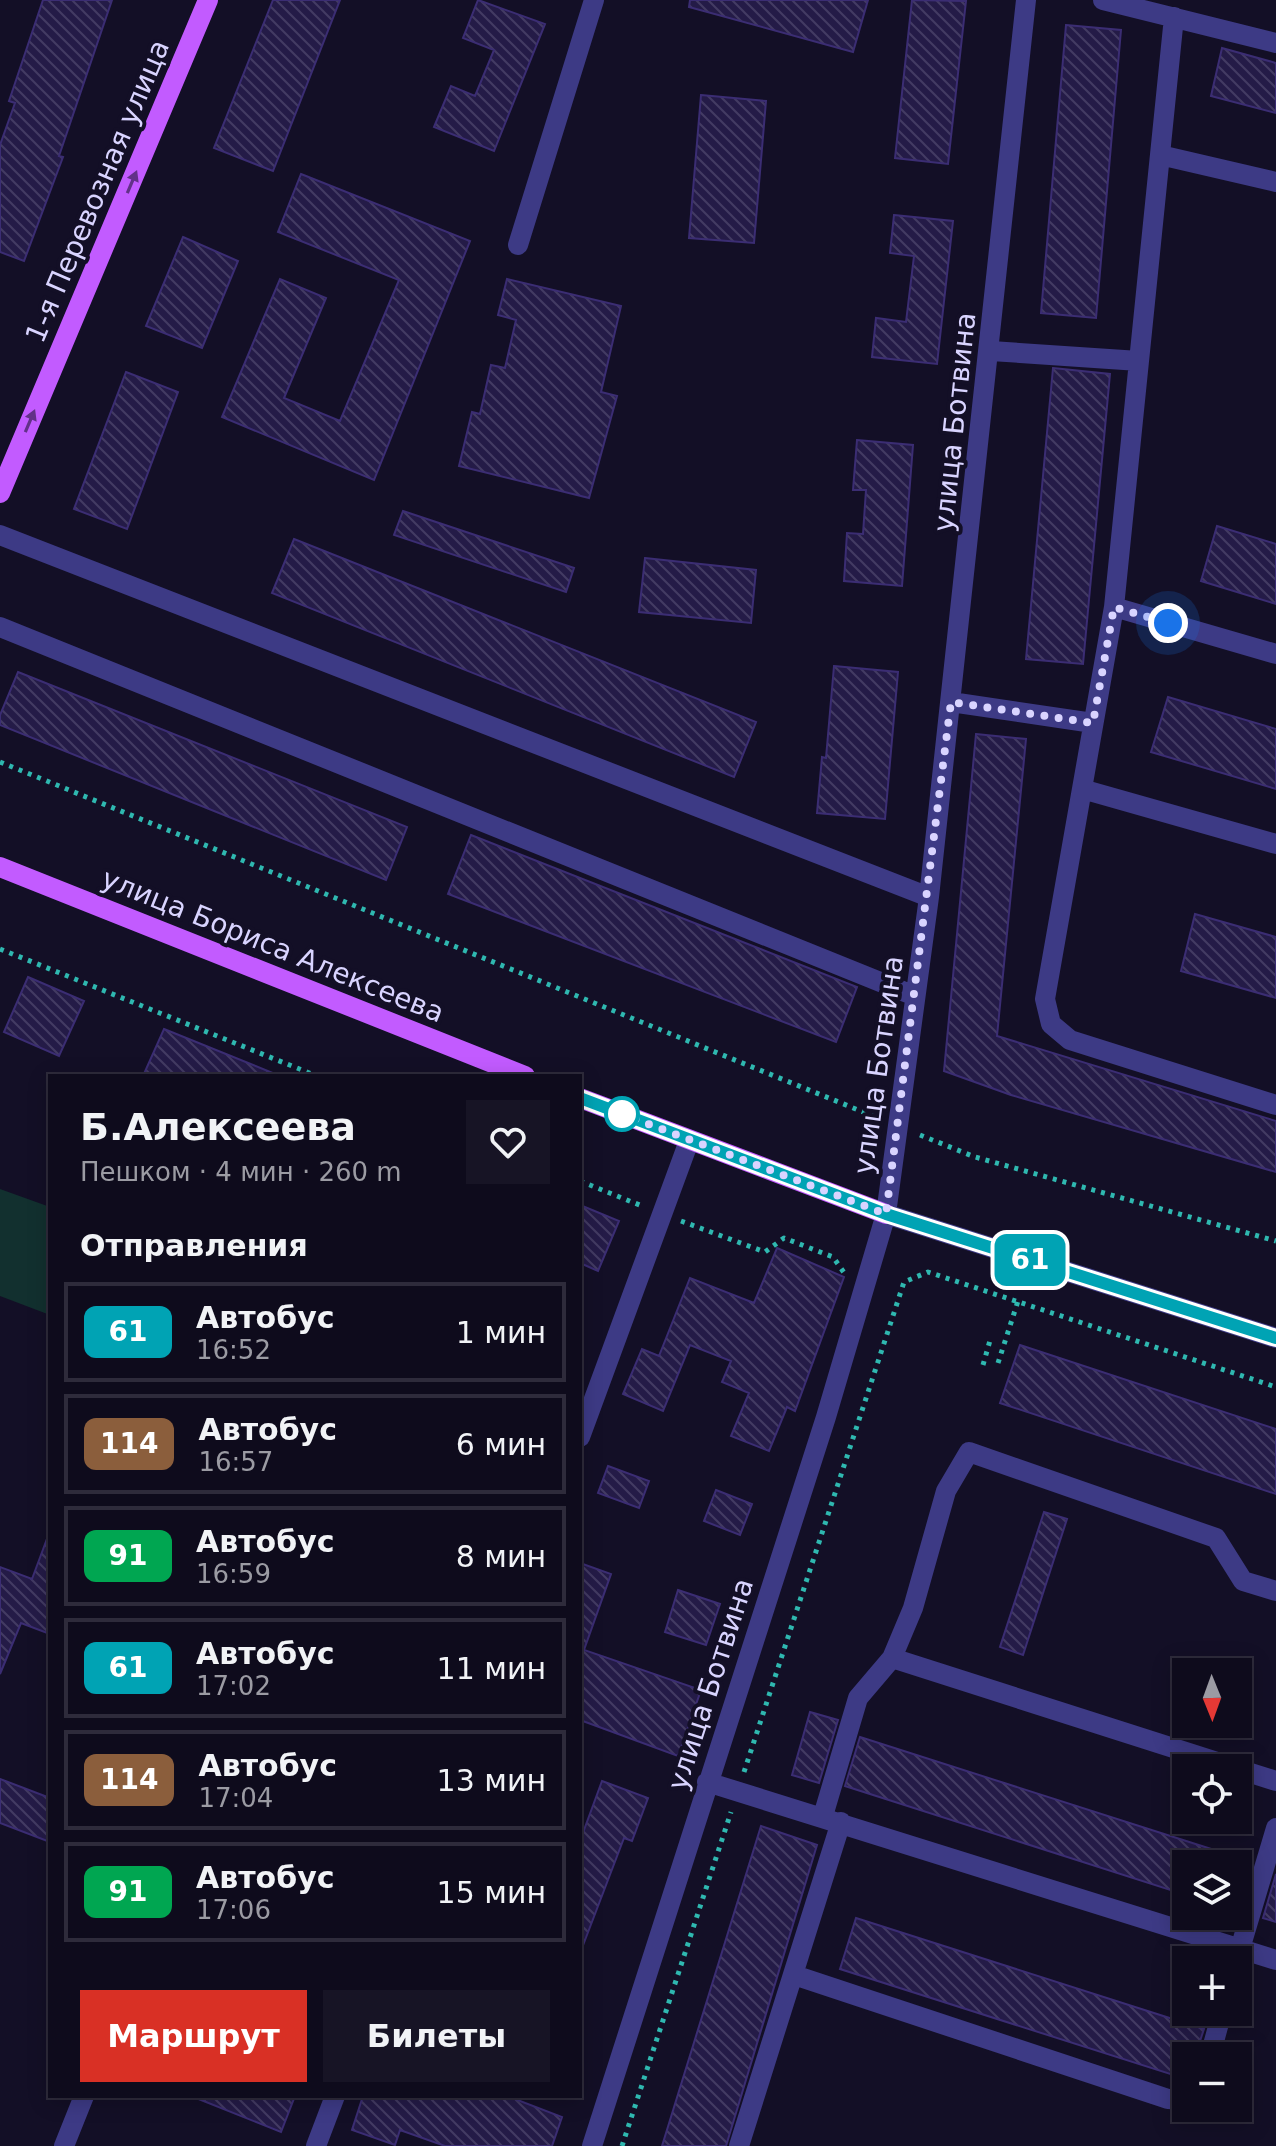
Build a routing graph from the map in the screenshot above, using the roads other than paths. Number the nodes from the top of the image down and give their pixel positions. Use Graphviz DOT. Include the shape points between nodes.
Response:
graph roads {
  1 [pos="208,0"];
  2 [pos="594,0"];
  3 [pos="1026,0"];
  4 [pos="1103,0"];
  5 [pos="1174,17"];
  6 [pos="1276,43"];
  7 [pos="1160,155"];
  8 [pos="1276,182"];
  9 [pos="518,245"];
  10 [pos="991,351"];
  11 [pos="1139,361"];
  12 [pos="0,493"];
  13 [pos="0,535"];
  14 [pos="1114,607"];
  15 [pos="0,627"];
  16 [pos="1276,654"];
  17 [pos="951,702"];
  18 [pos="1093,723"];
  19 [pos="1082,789"];
  20 [pos="1276,844"];
  21 [pos="0,867"];
  22 [pos="929,897"];
  23 [pos="915,996"];
  24 [pos="489,1069"];
  25 [pos="515,1074"];
  26 [pos="582,1099"];
  27 [pos="1276,1105"];
  28 [pos="689,1141"];
  29 [pos="886,1214"];
  30 [pos="1276,1338"];
  31 [pos="582,1432"];
  32 [pos="1276,1591"];
  33 [pos="892,1658"];
  34 [pos="1193,1754"];
  35 [pos="1252,1773"];
  36 [pos="1276,1781"];
  37 [pos="707,1782"];
  38 [pos="832,1819"];
  39 [pos="1276,1828"];
  40 [pos="1214,1946"];
  41 [pos="1240,1946"];
  42 [pos="1252,1956"];
  43 [pos="1276,1960"];
  44 [pos="794,1975"];
  45 [pos="83,2098"];
  46 [pos="334,2098"];
  47 [pos="1172,2099"];
  48 [pos="64,2146"];
  49 [pos="316,2146"];
  50 [pos="592,2146"];
  51 [pos="739,2146"];
  12 -- 1 [label="main road, 1-я Перевозная улица, one-way"];
  2 -- 9 [label="street"];
  3 -- 10 [label="street, улица Ботвина"];
  4 -- 5 [label="street"];
  5 -- 6 [label="street"];
  5 -- 7 [label="street"];
  7 -- 8 [label="street"];
  7 -- 11 [label="street"];
  10 -- 11 [label="street"];
  10 -- 17 [label="street, улица Ботвина"];
  11 -- 14 [label="street"];
  13 -- 22 [label="street"];
  14 -- 16 [label="street"];
  14 -- 18 [label="street"];
  15 -- 23 [label="street"];
  17 -- 18 [label="street"];
  17 -- 22 [label="street, улица Ботвина"];
  18 -- 19 [label="street"];
  19 -- 20 [label="street"];
  19 -- 27 [label="street" via="1045,999 1051,1024 1070,1040"];
  21 -- 24 [label="main road, улица Бориса Алексеева"];
  22 -- 23 [label="street, улица Ботвина"];
  23 -- 29 [label="street, улица Ботвина"];
  24 -- 25 [label="main road, улица Бориса Алексеева"];
  26 -- 28 [label="main road"];
  28 -- 29 [label="main road"];
  28 -- 31 [label="street"];
  29 -- 30 [label="street"];
  29 -- 37 [label="street, улица Ботвина"];
  32 -- 33 [label="street" via="1243,1581 1216,1538 969,1452 946,1491 913,1608"];
  33 -- 34 [label="street"];
  33 -- 38 [label="street" via="858,1698"];
  35 -- 36 [label="street"];
  37 -- 38 [label="street"];
  37 -- 50 [label="street, улица Ботвина"];
  38 -- 40 [label="street"];
  38 -- 44 [label="street"];
  39 -- 41 [label="street"];
  42 -- 43 [label="street"];
  44 -- 47 [label="street"];
  44 -- 51 [label="street"];
  45 -- 48 [label="street"];
  46 -- 49 [label="street"];
}
